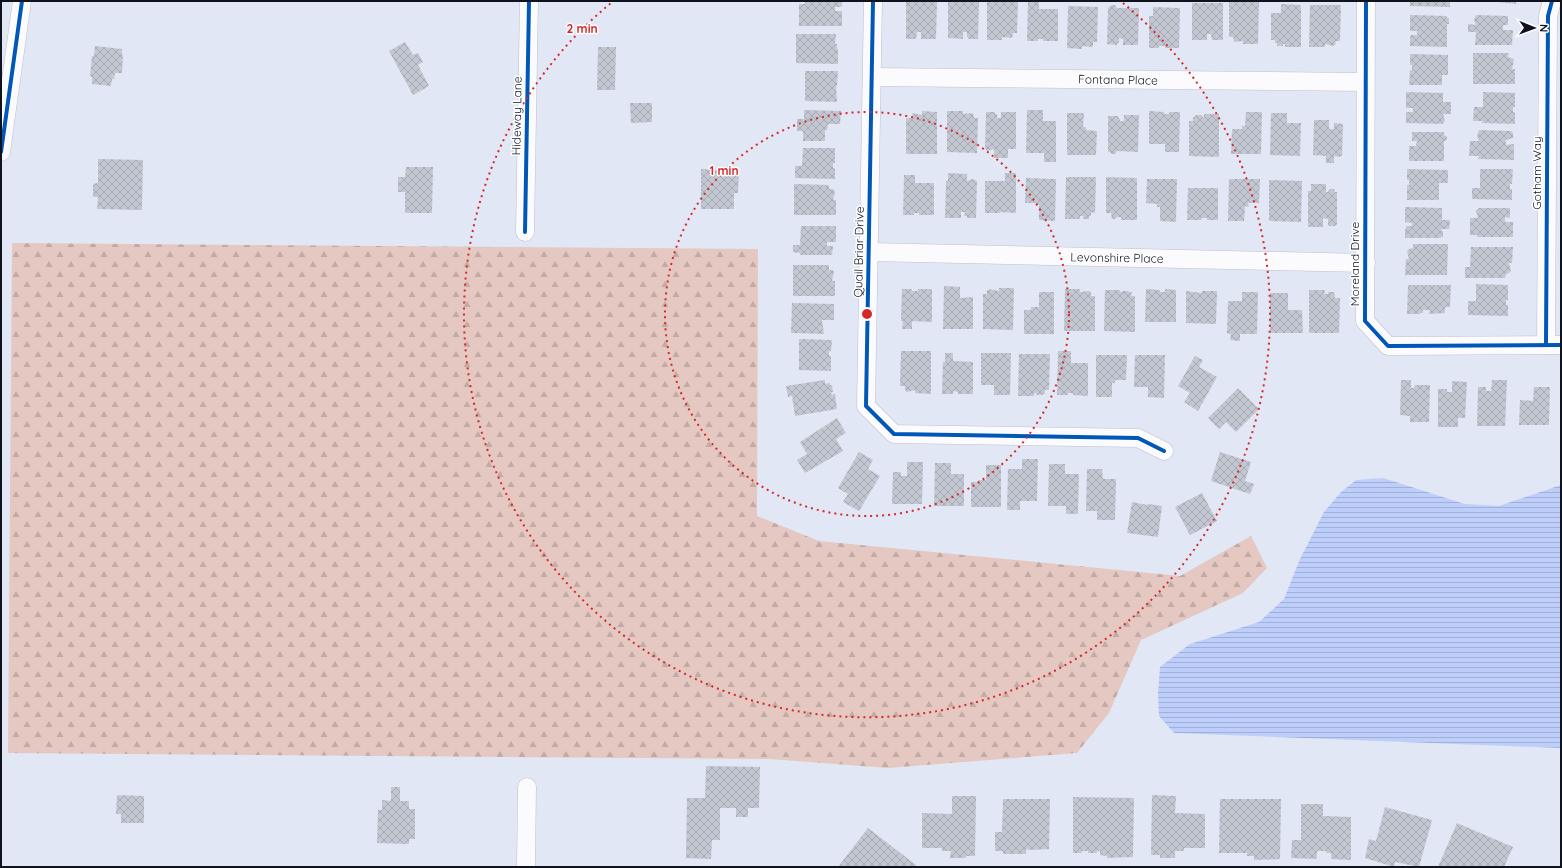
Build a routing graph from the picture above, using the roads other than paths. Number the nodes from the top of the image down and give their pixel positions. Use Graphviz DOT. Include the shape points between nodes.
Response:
graph roads {
  1 [pos="22,1"];
  2 [pos="529,1"];
  3 [pos="873,1"];
  4 [pos="1366,1"];
  5 [pos="1552,1"];
  6 [pos="872,77"];
  7 [pos="1365,82"];
  8 [pos="1,152"];
  9 [pos="525,232"];
  10 [pos="869,252"];
  11 [pos="1366,263"];
  12 [pos="1554,345"];
  13 [pos="1164,452"];
  14 [pos="527,787"];
  15 [pos="526,867"];
  1 -- 8 [label="street"];
  2 -- 9 [label="street, Hideway Lane"];
  3 -- 6 [label="street, Quail Briar Drive"];
  4 -- 7 [label="street, Moreland Drive"];
  5 -- 12 [label="street, Gotham Way" via="1548,16"];
  6 -- 7 [label="street, Fontana Place"];
  6 -- 10 [label="street, Quail Briar Drive"];
  7 -- 11 [label="street, Moreland Drive"];
  10 -- 11 [label="street, Levonshire Place"];
  10 -- 13 [label="street, Quail Briar Drive" via="866,406 894,434 1138,438"];
  11 -- 12 [label="street, Moreland Drive" via="1365,322 1388,346"];
  14 -- 15 [label="street"];
}
